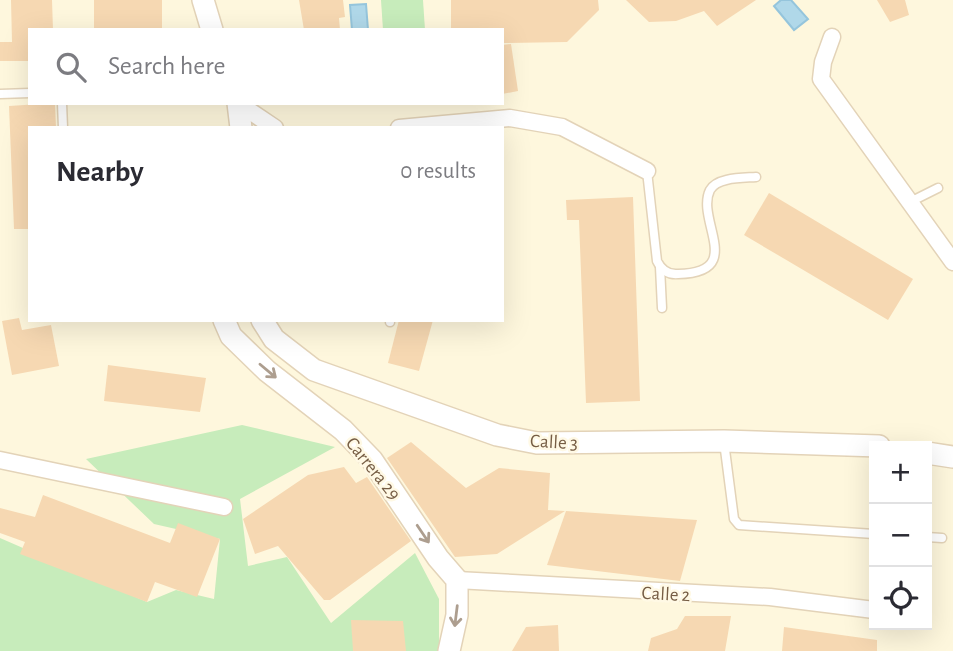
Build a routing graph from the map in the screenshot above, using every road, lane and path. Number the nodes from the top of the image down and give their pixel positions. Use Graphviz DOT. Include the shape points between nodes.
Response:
graph roads {
  1 [pos="203,0"];
  2 [pos="211,28"];
  3 [pos="832,37"];
  4 [pos="0,93"];
  5 [pos="28,93"];
  6 [pos="62,105"];
  7 [pos="238,105"];
  8 [pos="241,105"];
  9 [pos="63,126"];
  10 [pos="241,126"];
  11 [pos="272,126"];
  12 [pos="419,126"];
  13 [pos="647,172"];
  14 [pos="756,177"];
  15 [pos="938,188"];
  16 [pos="912,201"];
  17 [pos="953,262"];
  18 [pos="660,268"];
  19 [pos="662,308"];
  20 [pos="225,322"];
  21 [pos="262,322"];
  22 [pos="724,441"];
  23 [pos="869,446"];
  24 [pos="932,454"];
  25 [pos="953,457"];
  26 [pos="0,460"];
  27 [pos="224,507"];
  28 [pos="869,534"];
  29 [pos="932,537"];
  30 [pos="942,538"];
  31 [pos="457,580"];
  32 [pos="869,609"];
  33 [pos="449,651"];
  1 -- 2 [label="street"];
  3 -- 16 [label="street" via="821,79"];
  4 -- 5 [label="lane"];
  6 -- 9 [label="lane"];
  7 -- 10 [label="street"];
  8 -- 11 [label="street"];
  12 -- 13 [label="street" via="510,118 562,127"];
  13 -- 18 [label="lane"];
  14 -- 18 [label="lane" via="731,180 711,189 708,199 716,246 706,267 673,275"];
  15 -- 16 [label="lane"];
  16 -- 17 [label="street"];
  18 -- 19 [label="lane"];
  20 -- 31 [label="street, Carrera 29, one-way" via="231,336 267,372 343,430 372,460"];
  21 -- 22 [label="street, Calle 3" via="274,339 314,370 497,435 537,443"];
  22 -- 23 [label="street, Calle 3"];
  22 -- 28 [label="lane" via="734,519 739,525"];
  24 -- 25 [label="street"];
  26 -- 27 [label="street"];
  29 -- 30 [label="lane"];
  31 -- 32 [label="street, Calle 2" via="770,597"];
  31 -- 33 [label="street, one-way" via="457,615"];
}
